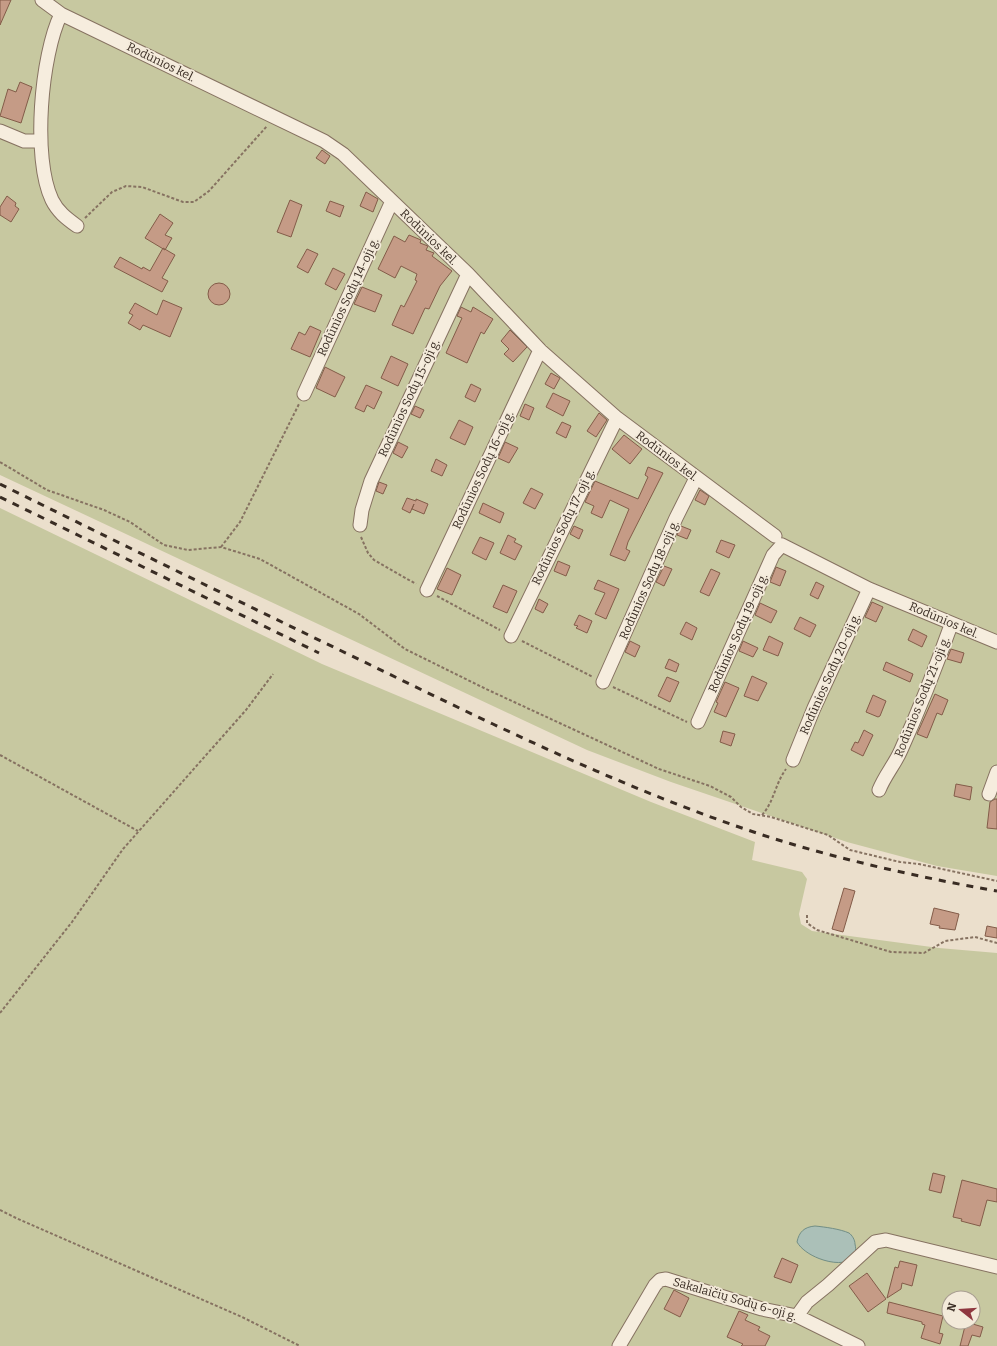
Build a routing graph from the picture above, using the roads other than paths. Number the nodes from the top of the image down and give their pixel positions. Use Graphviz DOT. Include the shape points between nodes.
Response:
graph roads {
  1 [pos="42,0"];
  2 [pos="61,14"];
  3 [pos="0,131"];
  4 [pos="41,141"];
  5 [pos="392,201"];
  6 [pos="77,226"];
  7 [pos="468,274"];
  8 [pos="540,350"];
  9 [pos="304,394"];
  10 [pos="617,418"];
  11 [pos="696,478"];
  12 [pos="360,526"];
  13 [pos="778,541"];
  14 [pos="869,589"];
  15 [pos="427,590"];
  16 [pos="952,625"];
  17 [pos="511,636"];
  18 [pos="997,642"];
  19 [pos="603,682"];
  20 [pos="698,722"];
  21 [pos="793,760"];
  22 [pos="997,772"];
  23 [pos="879,790"];
  24 [pos="989,794"];
  25 [pos="997,1267"];
  26 [pos="797,1316"];
  27 [pos="619,1346"];
  28 [pos="858,1346"];
  1 -- 2 [label="street, Rodūnios kel."];
  2 -- 4 [label="street" via="54,28 49,49"];
  2 -- 5 [label="street, Rodūnios kel." via="330,145 361,170"];
  3 -- 4 [label="street" via="24,141"];
  4 -- 6 [label="street" via="45,176 52,199 61,214"];
  5 -- 7 [label="street, Rodūnios kel."];
  5 -- 9 [label="street, Rodūnios Sodų 14-oji g."];
  7 -- 8 [label="street, Rodūnios kel."];
  7 -- 12 [label="street, Rodūnios Sodų 15-oji g." via="371,481"];
  8 -- 10 [label="street, Rodūnios kel."];
  8 -- 15 [label="street, Rodūnios Sodų 16-oji g."];
  10 -- 11 [label="street, Rodūnios kel."];
  10 -- 17 [label="street, Rodūnios Sodų 17-oji g."];
  11 -- 13 [label="street, Rodūnios kel." via="761,524"];
  11 -- 19 [label="street, Rodūnios Sodų 18-oji g."];
  13 -- 14 [label="street, Rodūnios kel."];
  13 -- 20 [label="street, Rodūnios Sodų 19-oji g."];
  14 -- 16 [label="street, Rodūnios kel."];
  14 -- 21 [label="street, Rodūnios Sodų 20-oji g."];
  16 -- 18 [label="street, Rodūnios kel."];
  16 -- 23 [label="street, Rodūnios Sodų 21-oji g." via="896,762"];
  22 -- 24 [label="street"];
  25 -- 26 [label="street" via="886,1240 875,1242 807,1302"];
  26 -- 27 [label="street, Sakalaičių Sodų 6-oji g." via="762,1309 666,1279 660,1280"];
  26 -- 28 [label="street, Sakalaičių Sodų 6-oji g."];
}
